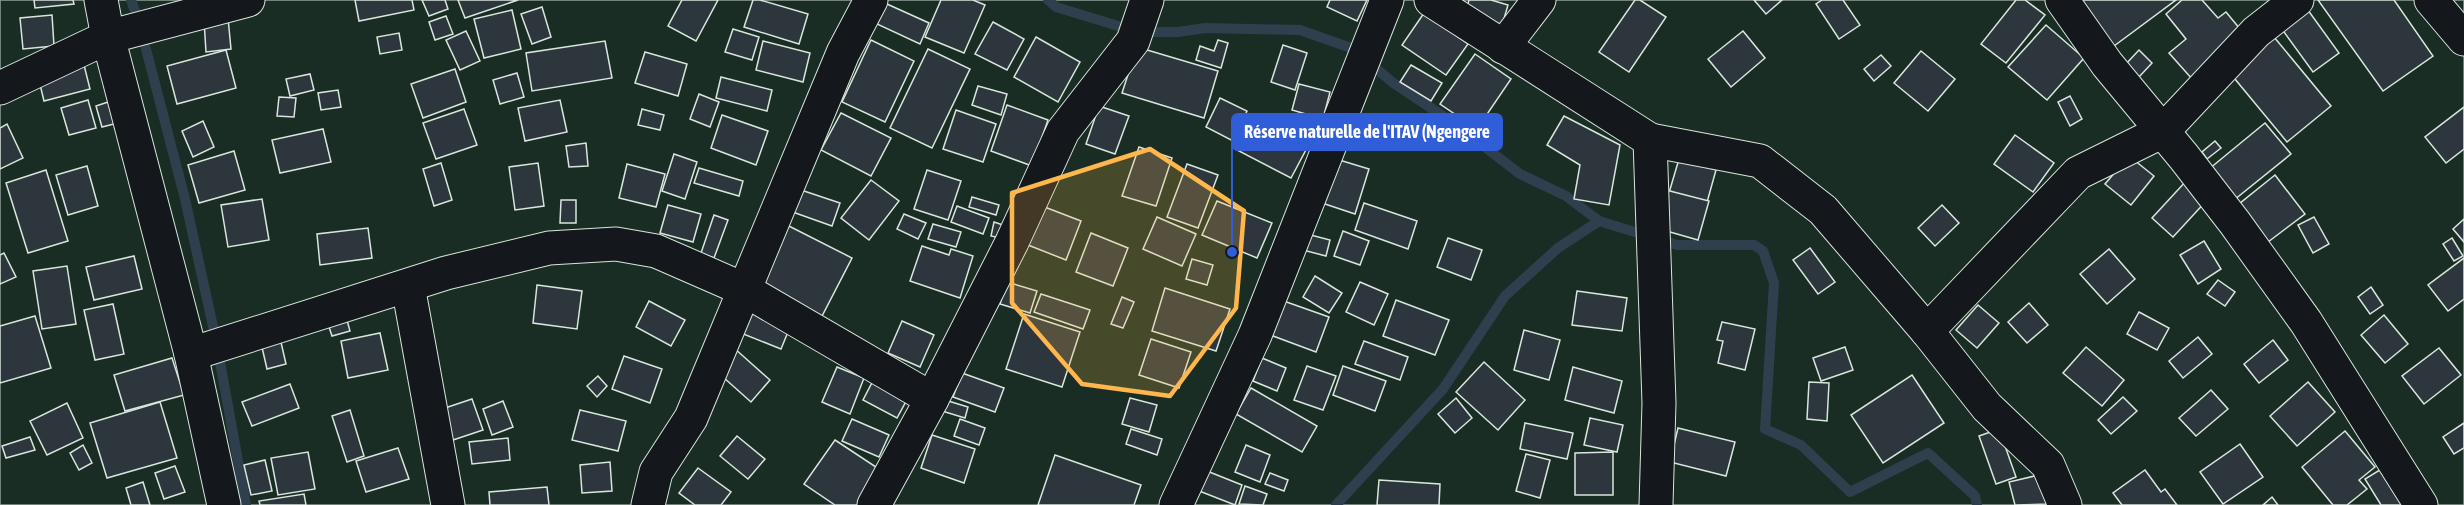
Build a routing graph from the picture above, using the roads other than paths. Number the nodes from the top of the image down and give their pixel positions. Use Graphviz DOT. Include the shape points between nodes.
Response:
graph roads {
  1 [pos="101,0"];
  2 [pos="248,0"];
  3 [pos="871,0"];
  4 [pos="1388,0"];
  5 [pos="1431,0"];
  6 [pos="1539,0"];
  7 [pos="2062,0"];
  8 [pos="2297,0"];
  9 [pos="2431,0"];
  10 [pos="1140,20"];
  11 [pos="108,37"];
  12 [pos="2464,39"];
  13 [pos="1503,47"];
  14 [pos="0,88"];
  15 [pos="2163,131"];
  16 [pos="1650,140"];
  17 [pos="408,286"];
  18 [pos="743,289"];
  19 [pos="1928,331"];
  20 [pos="209,348"];
  21 [pos="932,399"];
  22 [pos="224,505"];
  23 [pos="448,505"];
  24 [pos="648,505"];
  25 [pos="874,505"];
  26 [pos="1176,505"];
  27 [pos="1656,505"];
  28 [pos="2065,505"];
  29 [pos="2421,505"];
  1 -- 11 [label="street"];
  2 -- 11 [label="street"];
  3 -- 18 [label="street" via="843,53"];
  4 -- 26 [label="street" via="1255,335"];
  5 -- 13 [label="street"];
  6 -- 13 [label="street"];
  7 -- 15 [label="street" via="2107,64"];
  8 -- 15 [label="street" via="2256,32"];
  9 -- 12 [label="street"];
  10 -- 21 [label="street" via="1063,131"];
  11 -- 14 [label="street"];
  11 -- 20 [label="street"];
  13 -- 16 [label="street"];
  15 -- 19 [label="street" via="2078,173"];
  15 -- 29 [label="street" via="2306,322"];
  16 -- 19 [label="street" via="1760,161 1823,210"];
  16 -- 27 [label="street" via="1659,403"];
  17 -- 18 [label="street" via="549,248 616,244 656,251"];
  17 -- 20 [label="street"];
  17 -- 23 [label="street"];
  18 -- 21 [label="street"];
  18 -- 24 [label="street" via="691,418 656,472"];
  19 -- 28 [label="street" via="1987,407 2048,465"];
  20 -- 22 [label="street"];
  21 -- 25 [label="street"];
}
